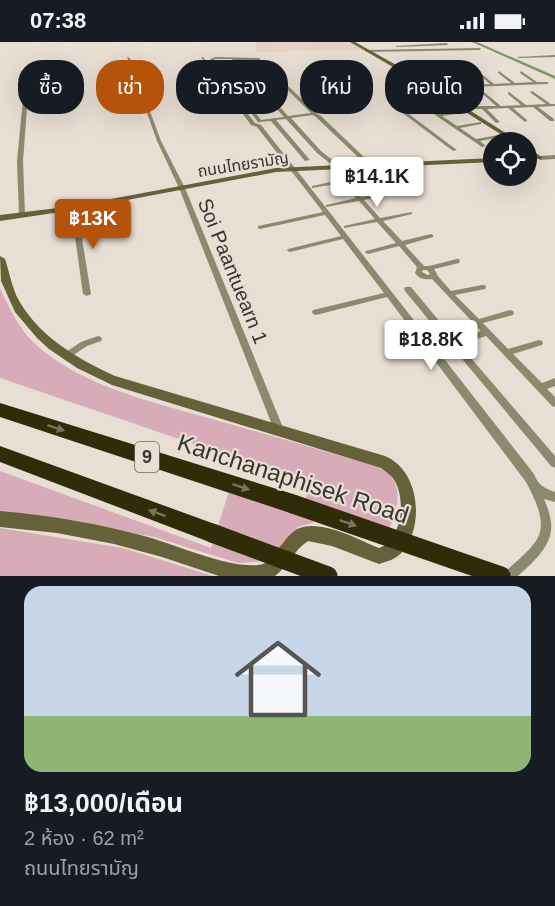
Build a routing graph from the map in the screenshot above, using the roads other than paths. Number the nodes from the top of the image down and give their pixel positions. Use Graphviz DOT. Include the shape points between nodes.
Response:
graph roads {
  1 [pos="352,42"];
  2 [pos="447,44"];
  3 [pos="360,47"];
  4 [pos="480,49"];
  5 [pos="367,51"];
  6 [pos="555,56"];
  7 [pos="519,57"];
  8 [pos="129,58"];
  9 [pos="202,58"];
  10 [pos="233,58"];
  11 [pos="385,61"];
  12 [pos="499,72"];
  13 [pos="521,72"];
  14 [pos="484,77"];
  15 [pos="546,82"];
  16 [pos="536,83"];
  17 [pos="514,84"];
  18 [pos="484,85"];
  19 [pos="493,85"];
  20 [pos="532,92"];
  21 [pos="484,93"];
  22 [pos="509,93"];
  23 [pos="300,100"];
  24 [pos="552,105"];
  25 [pos="525,106"];
  26 [pos="534,106"];
  27 [pos="484,107"];
  28 [pos="500,107"];
  29 [pos="510,107"];
  30 [pos="484,108"];
  31 [pos="24,114"];
  32 [pos="314,114"];
  33 [pos="406,114"];
  34 [pos="436,114"];
  35 [pos="447,114"];
  36 [pos="470,114"];
  37 [pos="439,116"];
  38 [pos="289,118"];
  39 [pos="273,120"];
  40 [pos="552,120"];
  41 [pos="525,121"];
  42 [pos="498,122"];
  43 [pos="478,123"];
  44 [pos="456,127"];
  45 [pos="500,132"];
  46 [pos="483,139"];
  47 [pos="476,140"];
  48 [pos="483,145"];
  49 [pos="455,150"];
  50 [pos="320,152"];
  51 [pos="537,156"];
  52 [pos="362,158"];
  53 [pos="537,158"];
  54 [pos="540,158"];
  55 [pos="555,158"];
  56 [pos="307,159"];
  57 [pos="483,161"];
  58 [pos="293,169"];
  59 [pos="337,171"];
  60 [pos="314,187"];
  61 [pos="182,188"];
  62 [pos="390,193"];
  63 [pos="359,200"];
  64 [pos="74,208"];
  65 [pos="327,210"];
  66 [pos="410,213"];
  67 [pos="22,215"];
  68 [pos="0,218"];
  69 [pos="378,220"];
  70 [pos="346,227"];
  71 [pos="260,228"];
  72 [pos="431,236"];
  73 [pos="344,237"];
  74 [pos="400,243"];
  75 [pos="290,250"];
  76 [pos="368,252"];
  77 [pos="0,259"];
  78 [pos="457,261"];
  79 [pos="428,271"];
  80 [pos="482,286"];
  81 [pos="408,289"];
  82 [pos="452,293"];
  83 [pos="87,294"];
  84 [pos="388,294"];
  85 [pos="316,312"];
  86 [pos="510,313"];
  87 [pos="478,322"];
  88 [pos="488,333"];
  89 [pos="98,339"];
  90 [pos="539,343"];
  91 [pos="461,352"];
  92 [pos="507,352"];
  93 [pos="66,356"];
  94 [pos="555,382"];
  95 [pos="540,388"];
  96 [pos="555,403"];
  97 [pos="0,410"];
  98 [pos="279,430"];
  99 [pos="0,454"];
  100 [pos="555,463"];
  101 [pos="533,484"];
  102 [pos="555,497"];
  103 [pos="0,519"];
  104 [pos="328,576"];
  105 [pos="501,576"];
  106 [pos="509,576"];
  1 -- 3 [label="street"];
  2 -- 3 [label="street"];
  3 -- 5 [label="street"];
  4 -- 5 [label="street"];
  5 -- 11 [label="street"];
  6 -- 7 [label="street"];
  8 -- 61 [label="street, Soi Paantuearn 1" via="159,141"];
  9 -- 58 [label="street"];
  10 -- 23 [label="street" via="258,59"];
  10 -- 38 [label="street"];
  10 -- 39 [label="street" via="212,59 260,121"];
  12 -- 17 [label="street"];
  13 -- 16 [label="street"];
  14 -- 19 [label="street"];
  15 -- 16 [label="street"];
  16 -- 17 [label="street"];
  17 -- 19 [label="street"];
  18 -- 19 [label="street"];
  20 -- 24 [label="street"];
  21 -- 28 [label="street"];
  22 -- 25 [label="street"];
  24 -- 26 [label="street"];
  25 -- 26 [label="street"];
  25 -- 29 [label="street"];
  26 -- 40 [label="street"];
  27 -- 28 [label="street"];
  28 -- 29 [label="street"];
  29 -- 41 [label="street"];
  30 -- 42 [label="street"];
  31 -- 67 [label="street" via="20,161"];
  32 -- 38 [label="street"];
  32 -- 52 [label="street"];
  33 -- 49 [label="street"];
  34 -- 37 [label="street"];
  35 -- 37 [label="street"];
  36 -- 45 [label="street"];
  37 -- 44 [label="street"];
  38 -- 39 [label="street"];
  38 -- 50 [label="street"];
  39 -- 56 [label="street"];
  43 -- 44 [label="street"];
  44 -- 47 [label="street"];
  46 -- 47 [label="street"];
  47 -- 48 [label="street"];
  50 -- 59 [label="street"];
  50 -- 59 [label="street"];
  51 -- 54 [label="street"];
  53 -- 54 [label="street"];
  54 -- 55 [label="street"];
  57 -- 59 [label="street, ถนนไทยรามัญ"];
  58 -- 59 [label="street, ถนนไทยรามัญ"];
  58 -- 61 [label="street, ถนนไทยรามัญ"];
  58 -- 65 [label="street"];
  59 -- 60 [label="street"];
  59 -- 63 [label="street"];
  61 -- 64 [label="street, ถนนไทยรามัญ"];
  61 -- 98 [label="street, Soi Paantuearn 1"];
  62 -- 63 [label="street"];
  63 -- 65 [label="street"];
  63 -- 69 [label="street"];
  64 -- 67 [label="street, ถนนไทยรามัญ"];
  64 -- 83 [label="street"];
  65 -- 71 [label="street"];
  65 -- 73 [label="street"];
  66 -- 69 [label="street"];
  67 -- 68 [label="street, ถนนไทยรามัญ"];
  69 -- 70 [label="street"];
  69 -- 74 [label="street"];
  72 -- 74 [label="street"];
  73 -- 75 [label="street"];
  73 -- 84 [label="street"];
  74 -- 76 [label="street"];
  74 -- 79 [label="street"];
  77 -- 93 [label="street" via="21,312 42,338"];
  78 -- 79 [label="street"];
  79 -- 82 [label="street"];
  80 -- 82 [label="street"];
  81 -- 88 [label="street" via="453,344"];
  82 -- 87 [label="street"];
  84 -- 85 [label="street"];
  84 -- 101 [label="street"];
  86 -- 87 [label="street"];
  87 -- 88 [label="street"];
  88 -- 92 [label="street"];
  89 -- 93 [label="street"];
  90 -- 92 [label="street"];
  91 -- 100 [label="street"];
  92 -- 95 [label="street"];
  93 -- 98 [label="street" via="112,380"];
  94 -- 95 [label="street"];
  95 -- 96 [label="street"];
  97 -- 105 [label="highway, Kanchanaphisek Road / 9, one-way, bridge"];
  98 -- 103 [label="street" via="386,463 397,473 405,492 407,518 406,532 395,550 379,556 308,532 298,538 276,566 264,573 242,573 150,546 40,523"];
  104 -- 99 [label="highway, one-way, bridge"];
  101 -- 102 [label="street"];
  101 -- 106 [label="street" via="549,514 548,533 534,553"];
}
